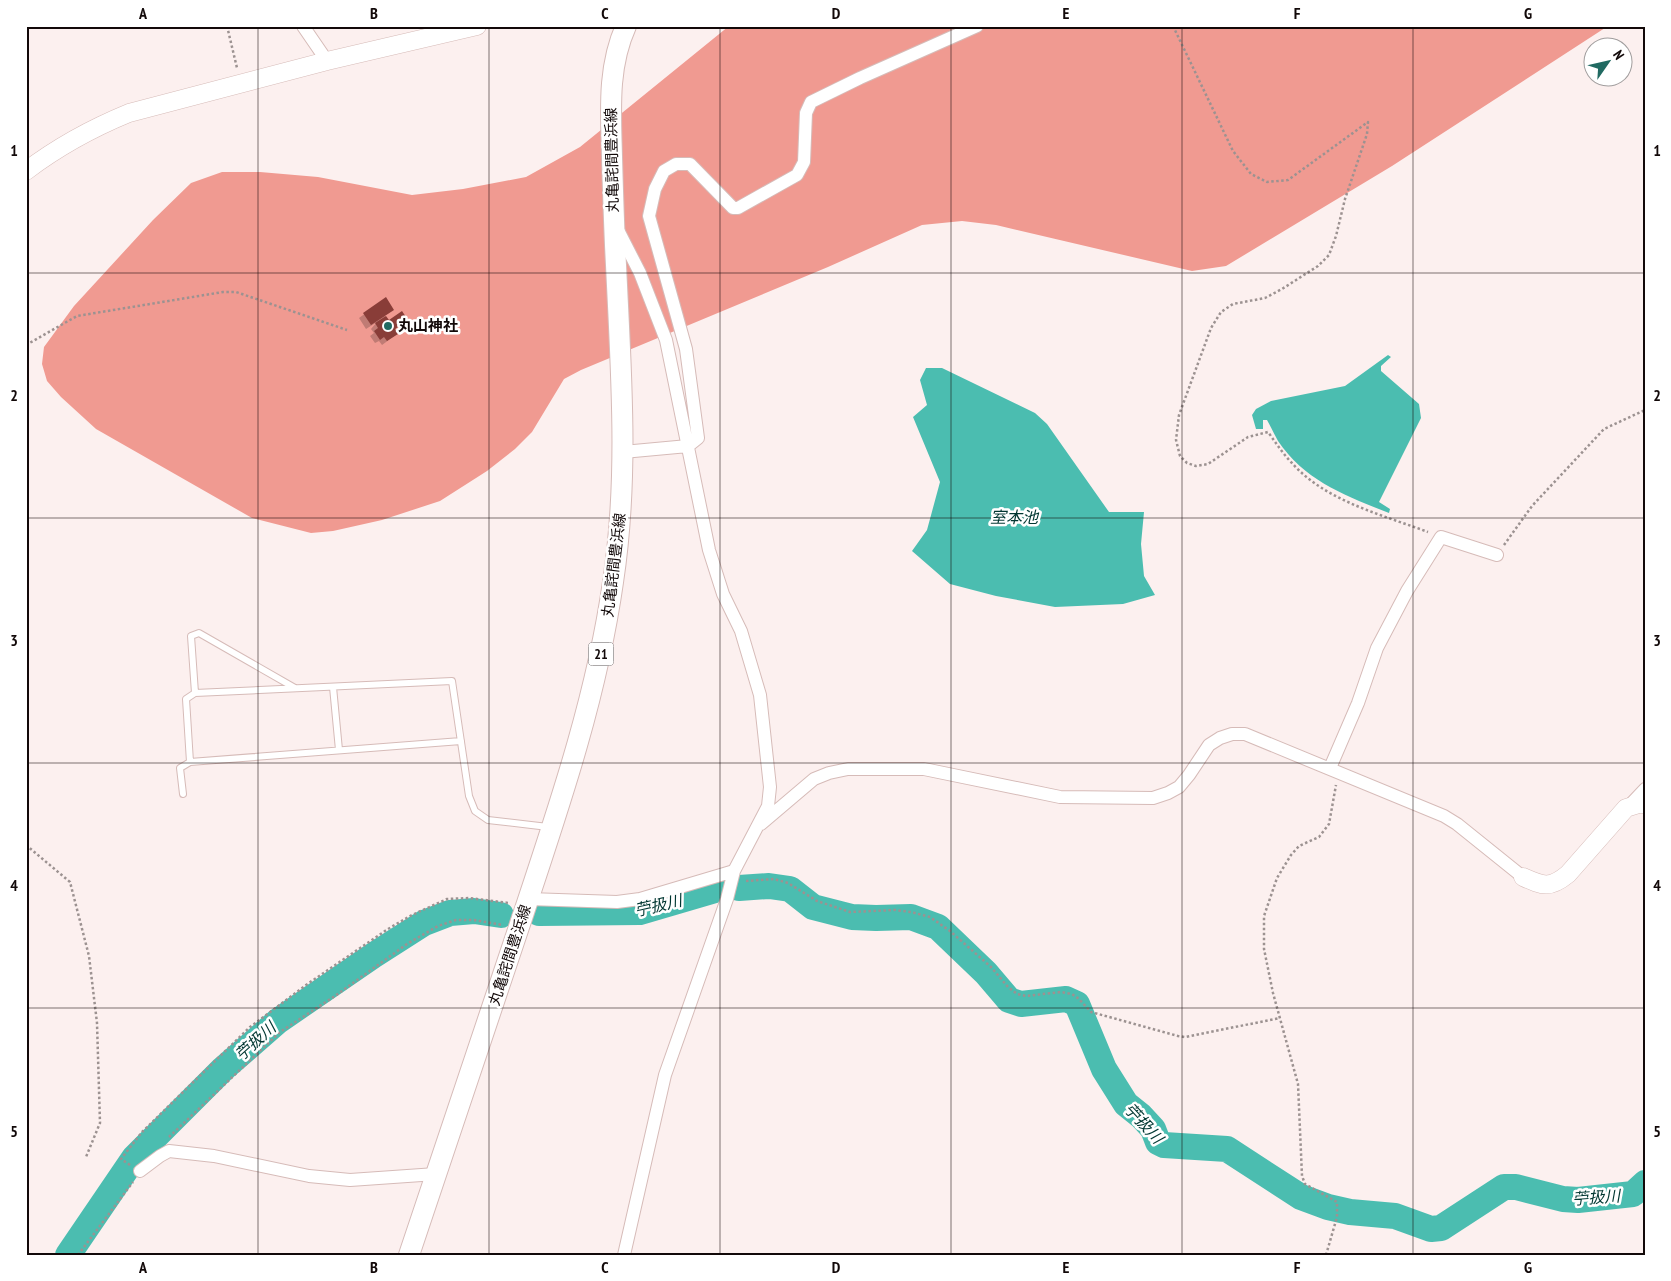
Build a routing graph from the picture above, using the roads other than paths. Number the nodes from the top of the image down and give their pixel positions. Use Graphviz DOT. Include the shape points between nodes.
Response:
graph roads {
  1 [pos="303,26"];
  2 [pos="477,26"];
  3 [pos="626,26"];
  4 [pos="977,26"];
  5 [pos="327,61"];
  6 [pos="26,171"];
  7 [pos="613,221"];
  8 [pos="688,446"];
  9 [pos="623,452"];
  10 [pos="1497,555"];
  11 [pos="333,687"];
  12 [pos="294,688"];
  13 [pos="195,693"];
  14 [pos="461,741"];
  15 [pos="339,750"];
  16 [pos="190,762"];
  17 [pos="1334,770"];
  18 [pos="1645,789"];
  19 [pos="183,794"];
  20 [pos="1645,804"];
  21 [pos="1626,808"];
  22 [pos="552,828"];
  23 [pos="756,829"];
  24 [pos="733,877"];
  25 [pos="1523,877"];
  26 [pos="520,902"];
  27 [pos="140,1171"];
  28 [pos="436,1174"];
  29 [pos="409,1255"];
  30 [pos="624,1255"];
  1 -- 5 [label="street"];
  2 -- 5 [label="street"];
  3 -- 7 [label="main road, 丸亀詫間豊浜線 / 21" via="616,51 612,74"];
  4 -- 8 [label="street" via="811,102 806,113 804,162 797,174 738,208 733,208 690,164 676,164 664,171 655,189 649,216 686,349 698,438"];
  5 -- 6 [label="street" via="129,113 65,143"];
  7 -- 8 [label="street" via="640,273 666,340"];
  7 -- 9 [label="main road, 丸亀詫間豊浜線 / 21"];
  8 -- 9 [label="street"];
  8 -- 23 [label="street" via="709,550 723,594 741,632 760,695 770,787 768,806"];
  9 -- 22 [label="main road, 丸亀詫間豊浜線 / 21" via="615,572 601,652"];
  10 -- 17 [label="street" via="1440,536 1377,648"];
  11 -- 12 [label="lane"];
  11 -- 14 [label="lane" via="452,681"];
  11 -- 15 [label="lane"];
  12 -- 13 [label="lane"];
  12 -- 13 [label="lane" via="199,633 192,636"];
  13 -- 16 [label="lane" via="186,699"];
  14 -- 15 [label="lane"];
  14 -- 22 [label="lane" via="469,796 475,811 488,820"];
  15 -- 16 [label="lane"];
  16 -- 19 [label="lane" via="180,768"];
  17 -- 23 [label="street" via="1245,734 1232,734 1209,745 1190,776 1179,787 1153,798 1060,797 924,769 848,769 814,779"];
  17 -- 25 [label="street" via="1444,816"];
  18 -- 21 [label="street"];
  20 -- 21 [label="street"];
  21 -- 25 [label="street" via="1558,883 1547,886"];
  22 -- 26 [label="main road, 丸亀詫間豊浜線 / 21"];
  23 -- 24 [label="street"];
  24 -- 26 [label="street" via="617,902"];
  24 -- 30 [label="street" via="666,1075"];
  26 -- 28 [label="main road, 丸亀詫間豊浜線 / 21"];
  27 -- 28 [label="street" via="170,1151 214,1156 309,1176 350,1180"];
  28 -- 29 [label="main road, 丸亀詫間豊浜線 / 21"];
}
